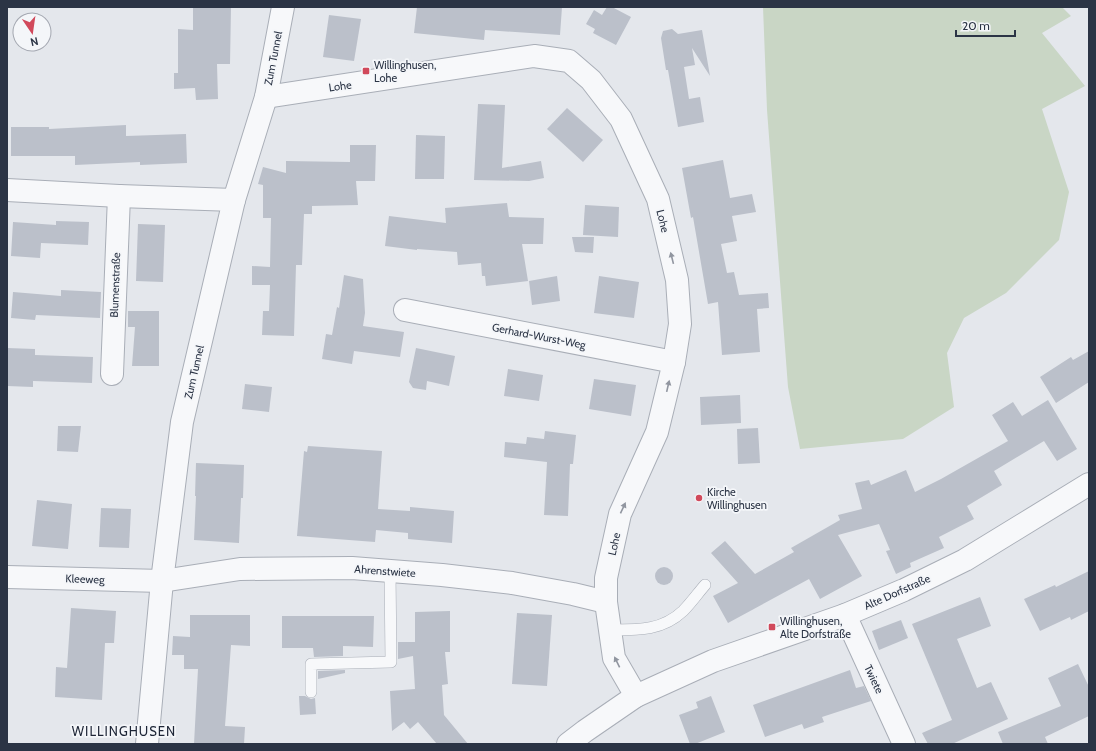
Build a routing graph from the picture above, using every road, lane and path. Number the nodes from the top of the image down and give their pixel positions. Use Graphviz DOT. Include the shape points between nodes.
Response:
graph roads {
  1 [pos="283,7"];
  2 [pos="266,97"];
  3 [pos="7,190"];
  4 [pos="119,196"];
  5 [pos="234,200"];
  6 [pos="405,310"];
  7 [pos="674,362"];
  8 [pos="112,374"];
  9 [pos="1089,484"];
  10 [pos="390,571"];
  11 [pos="7,577"];
  12 [pos="162,581"];
  13 [pos="705,585"];
  14 [pos="606,602"];
  15 [pos="845,614"];
  16 [pos="610,630"];
  17 [pos="311,692"];
  18 [pos="636,696"];
  19 [pos="147,744"];
  20 [pos="568,744"];
  21 [pos="904,744"];
  1 -- 2 [label="street, Zum Tunnel"];
  2 -- 5 [label="street, Zum Tunnel"];
  7 -- 2 [label="street, Lohe, one-way" via="680,324 677,280 658,199 621,119 591,80 569,61 534,56"];
  3 -- 4 [label="street"];
  4 -- 5 [label="street"];
  4 -- 8 [label="street, Blumenstraße"];
  5 -- 12 [label="street, Zum Tunnel" via="182,422"];
  6 -- 7 [label="street, Gerhard-Wurst-Weg"];
  14 -- 7 [label="street, Lohe, one-way" via="606,578 620,514 657,432"];
  9 -- 15 [label="street, Alte Dorfstraße" via="965,560 904,590"];
  10 -- 12 [label="street, Ahrenstwiete" via="352,568 240,569"];
  10 -- 14 [label="street, Ahrenstwiete" via="512,583"];
  10 -- 17 [label="lane" via="391,662 311,664"];
  11 -- 12 [label="street, Kleeweg"];
  12 -- 19 [label="street, Zum Tunnel"];
  13 -- 16 [label="lane" via="682,611 666,622 637,630"];
  14 -- 16 [label="street, Lohe"];
  15 -- 18 [label="street, Alte Dorfstraße" via="713,661"];
  15 -- 21 [label="street, Twiete"];
  18 -- 16 [label="street, Lohe, one-way" via="614,658"];
  18 -- 20 [label="street, Alte Dorfstraße"];
}
